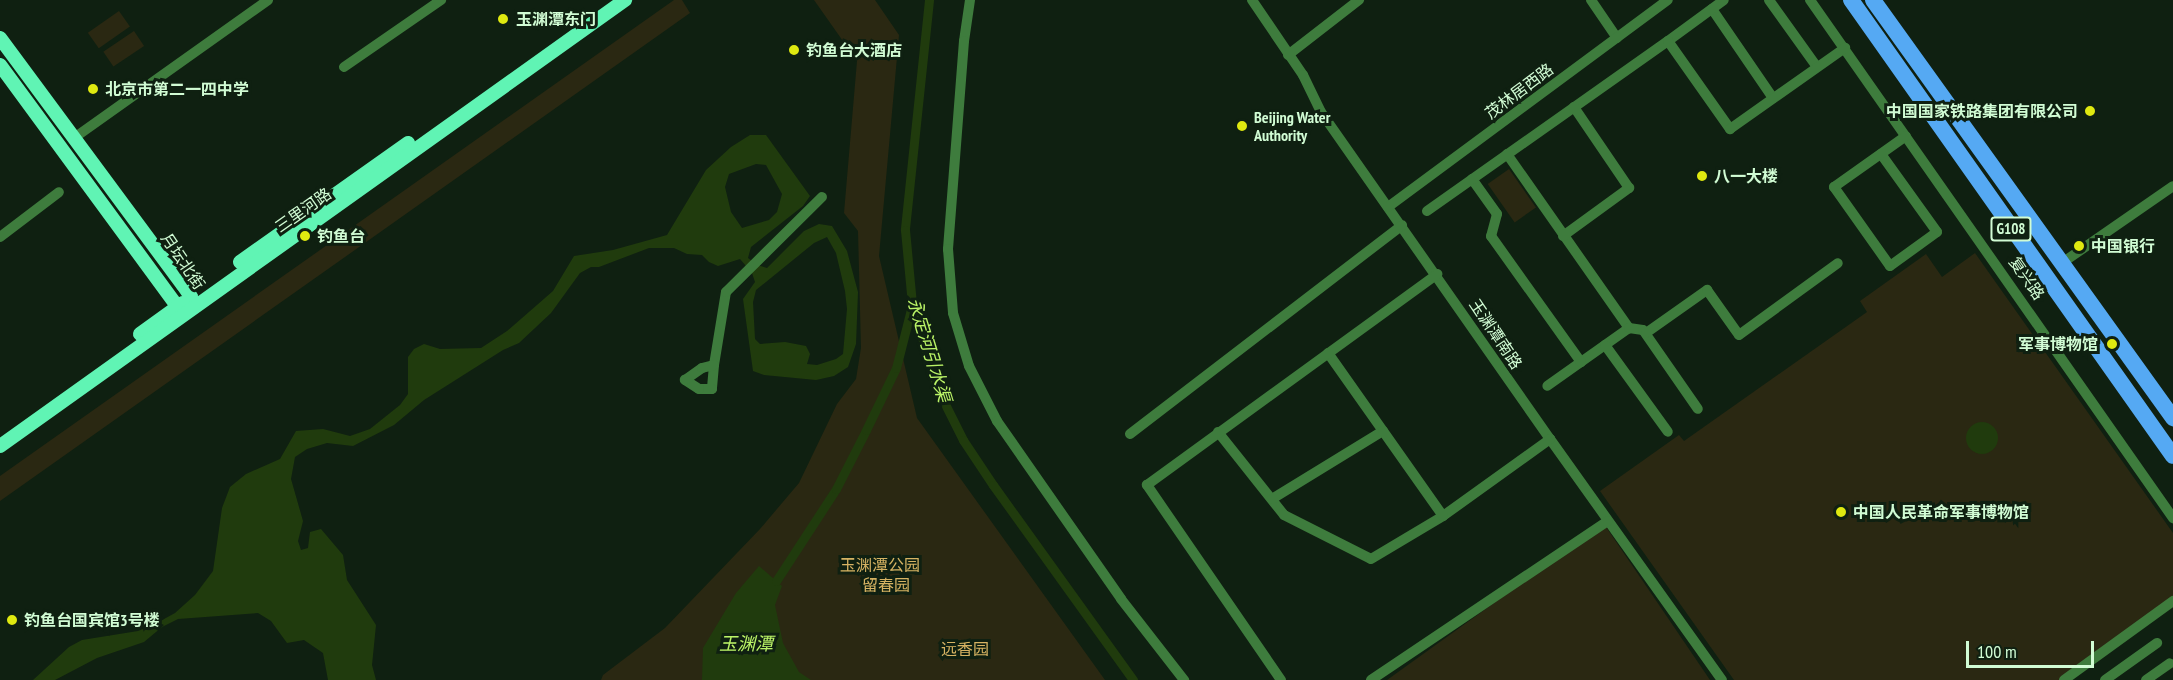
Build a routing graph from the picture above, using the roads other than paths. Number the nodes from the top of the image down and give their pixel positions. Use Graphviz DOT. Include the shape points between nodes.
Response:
graph roads {
  1 [pos="268,0"];
  2 [pos="441,0"];
  3 [pos="610,0"];
  4 [pos="625,0"];
  5 [pos="970,0"];
  6 [pos="1252,0"];
  7 [pos="1359,0"];
  8 [pos="1591,0"];
  9 [pos="1668,0"];
  10 [pos="1724,0"];
  11 [pos="1769,0"];
  12 [pos="1810,0"];
  13 [pos="1851,0"];
  14 [pos="1873,0"];
  15 [pos="1712,9"];
  16 [pos="0,38"];
  17 [pos="1617,38"];
  18 [pos="1668,41"];
  19 [pos="1845,48"];
  20 [pos="1288,55"];
  21 [pos="0,64"];
  22 [pos="344,67"];
  23 [pos="1817,67"];
  24 [pos="1773,98"];
  25 [pos="1574,107"];
  26 [pos="1906,136"];
  27 [pos="74,138"];
  28 [pos="1507,154"];
  29 [pos="1881,154"];
  30 [pos="1472,179"];
  31 [pos="2173,186"];
  32 [pos="59,192"];
  33 [pos="822,197"];
  34 [pos="1388,207"];
  35 [pos="1427,211"];
  36 [pos="1402,225"];
  37 [pos="1563,236"];
  38 [pos="0,237"];
  39 [pos="1838,263"];
  40 [pos="2062,263"];
  41 [pos="1437,274"];
  42 [pos="192,302"];
  43 [pos="178,307"];
  44 [pos="1629,328"];
  45 [pos="1646,333"];
  46 [pos="1605,345"];
  47 [pos="1328,353"];
  48 [pos="1581,362"];
  49 [pos="714,365"];
  50 [pos="1547,386"];
  51 [pos="1698,409"];
  52 [pos="2173,418"];
  53 [pos="1383,431"];
  54 [pos="1218,432"];
  55 [pos="1668,432"];
  56 [pos="1130,434"];
  57 [pos="0,435"];
  58 [pos="1550,439"];
  59 [pos="0,446"];
  60 [pos="2173,456"];
  61 [pos="1272,499"];
  62 [pos="1443,516"];
  63 [pos="2173,518"];
  64 [pos="1608,521"];
  65 [pos="2173,601"];
  66 [pos="2157,643"];
  67 [pos="2170,663"];
  68 [pos="1184,680"];
  69 [pos="1281,680"];
  70 [pos="1371,680"];
  71 [pos="1722,680"];
  72 [pos="2064,680"];
  73 [pos="2105,680"];
  74 [pos="2146,680"];
  1 -- 27 [label="street"];
  2 -- 22 [label="street"];
  3 -- 42 [label="main road, 三里河路"];
  4 -- 42 [label="main road, 三里河路"];
  5 -- 68 [label="street" via="948,249 953,313 969,366 997,421 1121,599"];
  6 -- 20 [label="street, 玉渊潭南路"];
  7 -- 20 [label="street"];
  8 -- 17 [label="street"];
  9 -- 17 [label="street, 茂林居西路"];
  10 -- 15 [label="street"];
  11 -- 23 [label="street"];
  12 -- 19 [label="street, 复兴路"];
  13 -- 60 [label="highway, 复兴路 / G108"];
  14 -- 40 [label="highway, G108"];
  15 -- 18 [label="street"];
  15 -- 24 [label="street"];
  16 -- 27 [label="main road, 月坛北街"];
  17 -- 34 [label="street, 茂林居西路"];
  18 -- 24 [label="street" via="1730,129"];
  18 -- 25 [label="street"];
  19 -- 23 [label="street"];
  19 -- 26 [label="street, 复兴路"];
  20 -- 34 [label="street, 玉渊潭南路" via="1321,111"];
  21 -- 43 [label="main road, 月坛北街"];
  23 -- 24 [label="street"];
  25 -- 28 [label="street"];
  25 -- 37 [label="street" via="1629,188"];
  26 -- 29 [label="street"];
  26 -- 63 [label="street, 复兴路"];
  27 -- 42 [label="main road, 月坛北街"];
  28 -- 30 [label="street"];
  28 -- 37 [label="street"];
  29 -- 29 [label="street" via="1834,187 1890,266 1937,232"];
  30 -- 35 [label="street"];
  30 -- 48 [label="street" via="1497,214 1491,236"];
  31 -- 40 [label="street"];
  32 -- 38 [label="street"];
  33 -- 49 [label="street" via="726,292"];
  34 -- 36 [label="street, 玉渊潭南路"];
  36 -- 41 [label="street, 玉渊潭南路"];
  36 -- 56 [label="street"];
  37 -- 44 [label="street"];
  39 -- 45 [label="street" via="1738,334 1707,290"];
  40 -- 52 [label="highway, G108"];
  41 -- 47 [label="street"];
  41 -- 58 [label="street, 玉渊潭南路"];
  42 -- 43 [label="main road, 三里河路"];
  42 -- 59 [label="main road, 三里河路"];
  43 -- 57 [label="main road, 三里河路"];
  44 -- 45 [label="street"];
  44 -- 46 [label="street"];
  45 -- 51 [label="street"];
  46 -- 48 [label="street"];
  46 -- 55 [label="street"];
  47 -- 53 [label="street"];
  47 -- 54 [label="street"];
  48 -- 50 [label="street"];
  53 -- 61 [label="street"];
  53 -- 62 [label="street"];
  54 -- 61 [label="street"];
  54 -- 69 [label="street" via="1147,485"];
  58 -- 62 [label="street"];
  58 -- 64 [label="street, 玉渊潭南路"];
  61 -- 62 [label="street" via="1284,515 1371,559"];
  64 -- 70 [label="street"];
  64 -- 71 [label="street, 玉渊潭南路"];
  65 -- 72 [label="street"];
  66 -- 73 [label="street"];
  67 -- 74 [label="street"];
}
